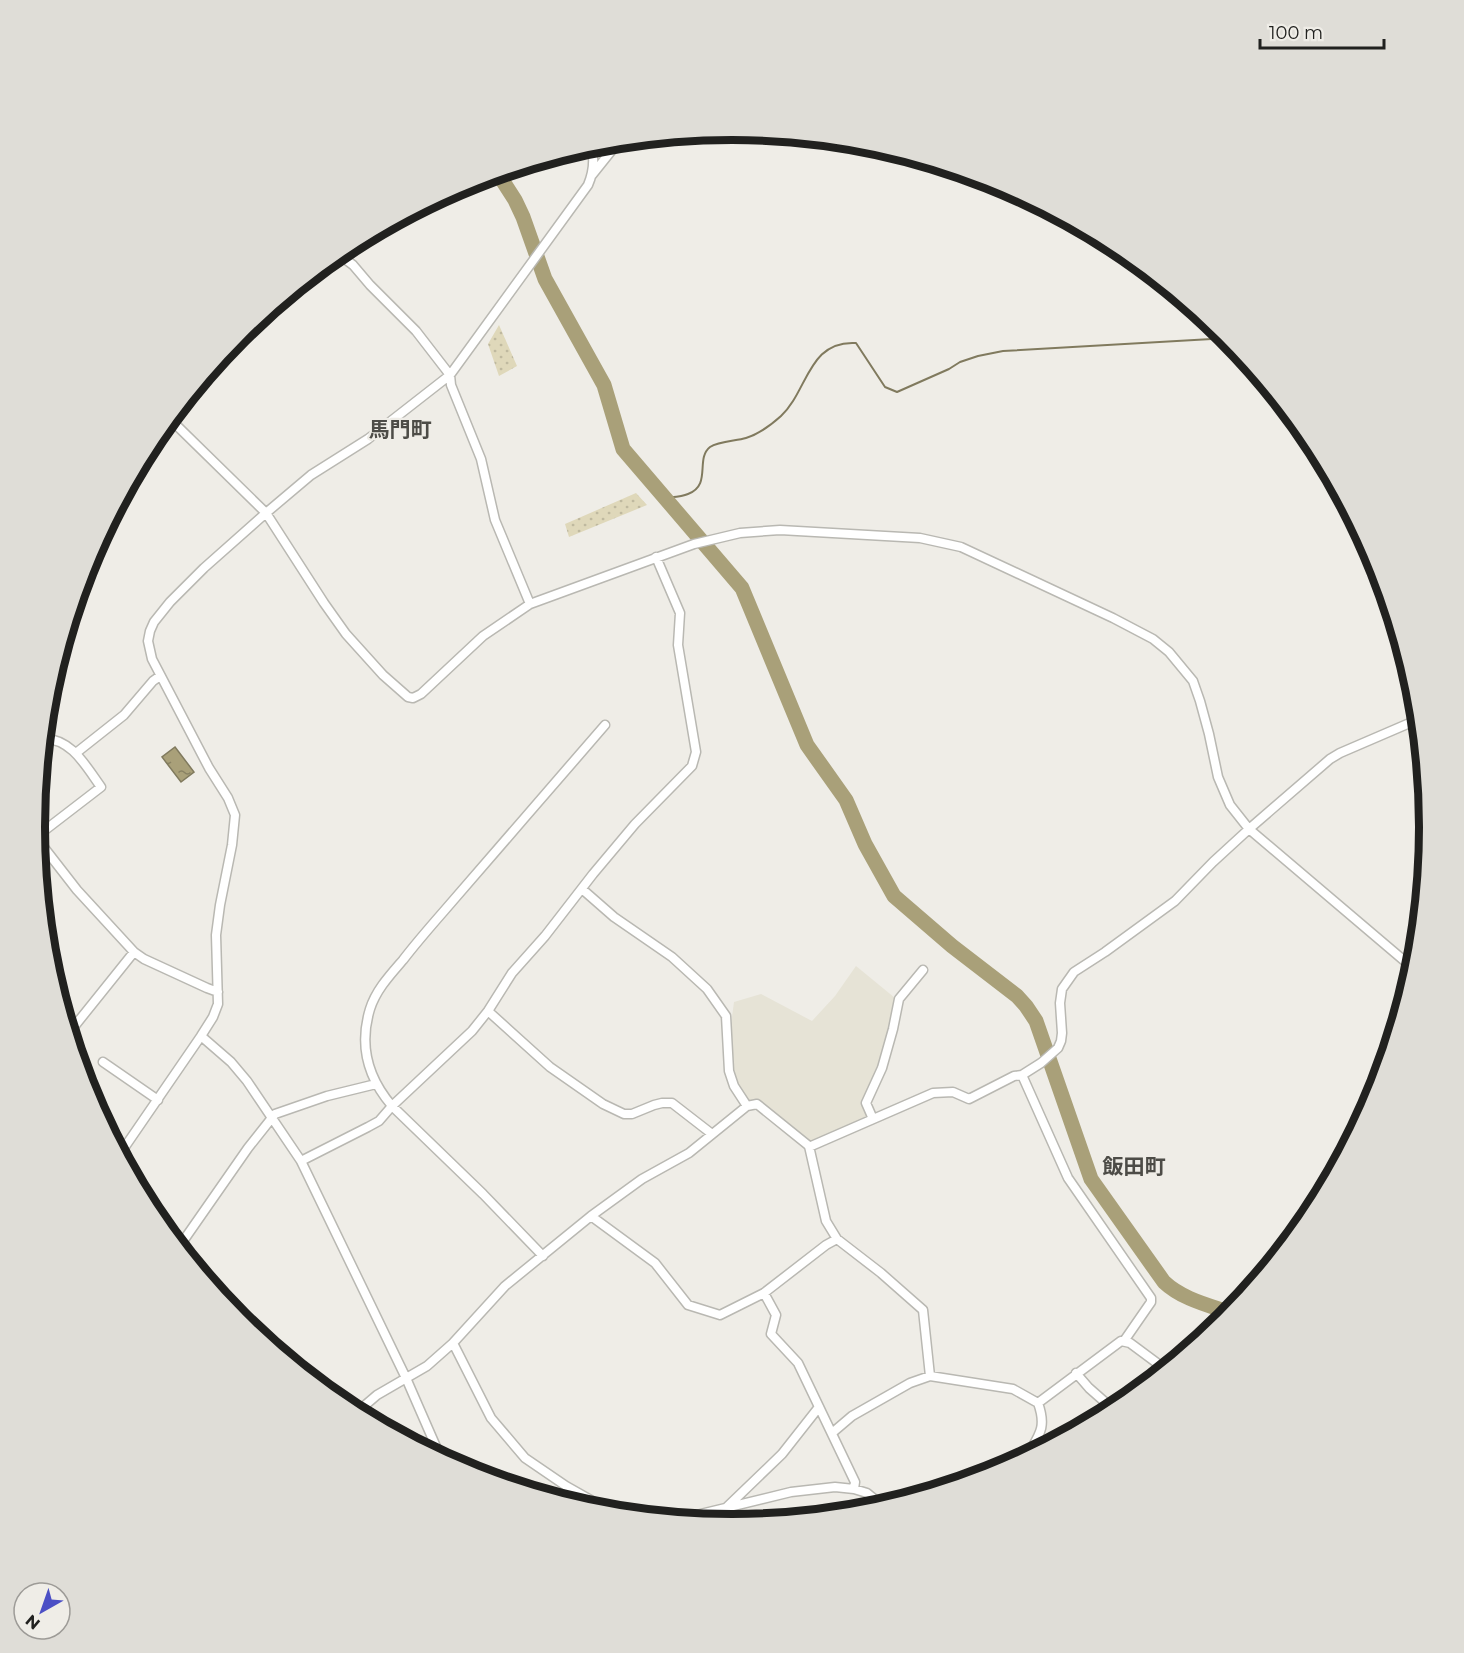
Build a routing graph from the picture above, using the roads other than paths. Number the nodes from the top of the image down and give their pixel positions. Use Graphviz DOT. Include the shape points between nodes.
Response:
graph roads {
  1 [pos="612,150"];
  2 [pos="593,154"];
  3 [pos="592,176"];
  4 [pos="345,259"];
  5 [pos="450,375"];
  6 [pos="175,424"];
  7 [pos="266,513"];
  8 [pos="656,557"];
  9 [pos="530,604"];
  10 [pos="160,676"];
  11 [pos="1411,722"];
  12 [pos="605,725"];
  13 [pos="51,740"];
  14 [pos="76,753"];
  15 [pos="45,829"];
  16 [pos="1249,829"];
  17 [pos="46,849"];
  18 [pos="582,889"];
  19 [pos="134,952"];
  20 [pos="1406,962"];
  21 [pos="923,970"];
  22 [pos="218,992"];
  23 [pos="488,1011"];
  24 [pos="75,1026"];
  25 [pos="201,1036"];
  26 [pos="103,1062"];
  27 [pos="1022,1075"];
  28 [pos="376,1084"];
  29 [pos="158,1100"];
  30 [pos="392,1106"];
  31 [pos="747,1106"];
  32 [pos="272,1117"];
  33 [pos="873,1119"];
  34 [pos="712,1134"];
  35 [pos="125,1147"];
  36 [pos="809,1147"];
  37 [pos="301,1161"];
  38 [pos="591,1216"];
  39 [pos="837,1239"];
  40 [pos="184,1240"];
  41 [pos="543,1256"];
  42 [pos="764,1293"];
  43 [pos="1124,1341"];
  44 [pos="453,1343"];
  45 [pos="1159,1365"];
  46 [pos="1076,1373"];
  47 [pos="930,1376"];
  48 [pos="406,1378"];
  49 [pos="1038,1403"];
  50 [pos="1106,1403"];
  51 [pos="364,1406"];
  52 [pos="819,1407"];
  53 [pos="832,1433"];
  54 [pos="1035,1444"];
  55 [pos="436,1446"];
  56 [pos="854,1489"];
  57 [pos="586,1497"];
  58 [pos="874,1498"];
  59 [pos="727,1507"];
  60 [pos="704,1513"];
  1 -- 3 [label="street"];
  2 -- 3 [label="street"];
  3 -- 5 [label="street"];
  4 -- 5 [label="street" via="416,331"];
  5 -- 7 [label="street" via="368,439 311,475"];
  5 -- 9 [label="street" via="481,459 495,520"];
  6 -- 7 [label="street"];
  7 -- 9 [label="street" via="345,634 408,697 421,694 483,636"];
  7 -- 10 [label="street" via="204,568 154,621 148,641"];
  8 -- 9 [label="street"];
  8 -- 16 [label="street" via="740,533 780,530 920,538 961,547 1113,618 1169,652 1192,681 1218,777 1230,805"];
  8 -- 18 [label="street" via="680,613 678,645 696,752 692,766 635,824"];
  10 -- 14 [label="street" via="124,715"];
  10 -- 22 [label="street" via="235,815 216,935"];
  11 -- 16 [label="street" via="1330,759"];
  12 -- 28 [label="street" via="383,984 371,1006 366,1031 368,1060"];
  13 -- 14 [label="street"];
  14 -- 15 [label="street" via="101,787"];
  16 -- 20 [label="street"];
  16 -- 27 [label="street" via="1175,901 1074,972 1062,989 1058,1048"];
  17 -- 19 [label="street" via="77,890"];
  18 -- 23 [label="street" via="512,973"];
  18 -- 31 [label="street" via="614,917 672,957 707,989 726,1016 729,1071"];
  19 -- 22 [label="street"];
  19 -- 24 [label="street"];
  21 -- 33 [label="street" via="899,999 882,1068 866,1103"];
  22 -- 25 [label="street" via="213,1017"];
  23 -- 30 [label="street"];
  23 -- 34 [label="street" via="550,1067 603,1104 632,1114 672,1103"];
  25 -- 29 [label="street"];
  25 -- 32 [label="street" via="231,1062"];
  26 -- 29 [label="street"];
  27 -- 33 [label="street" via="969,1099 947,1091 933,1093"];
  27 -- 43 [label="street" via="1068,1178 1151,1298"];
  28 -- 30 [label="street"];
  28 -- 32 [label="street" via="317,1099"];
  29 -- 35 [label="street"];
  30 -- 37 [label="street" via="368,1128"];
  30 -- 41 [label="street"];
  31 -- 34 [label="street"];
  31 -- 36 [label="street" via="757,1104"];
  32 -- 37 [label="street"];
  32 -- 40 [label="street"];
  33 -- 36 [label="street"];
  34 -- 38 [label="street"];
  36 -- 39 [label="street" via="826,1221"];
  37 -- 48 [label="street"];
  38 -- 41 [label="street"];
  38 -- 42 [label="street" via="655,1263 688,1305 720,1315"];
  39 -- 42 [label="street"];
  39 -- 47 [label="street" via="922,1310"];
  41 -- 44 [label="street" via="505,1286"];
  42 -- 52 [label="street" via="776,1315 771,1334 798,1363"];
  43 -- 45 [label="street"];
  43 -- 46 [label="street"];
  44 -- 48 [label="street"];
  44 -- 57 [label="street" via="491,1418 525,1458"];
  46 -- 49 [label="street"];
  46 -- 50 [label="street"];
  47 -- 49 [label="street" via="1013,1389"];
  47 -- 53 [label="street" via="862,1410"];
  48 -- 51 [label="street"];
  48 -- 55 [label="street"];
  49 -- 54 [label="street" via="1041,1433"];
  52 -- 53 [label="street"];
  52 -- 59 [label="street" via="782,1454"];
  53 -- 56 [label="street" via="855,1482"];
  56 -- 58 [label="street"];
  56 -- 59 [label="street" via="790,1492"];
  59 -- 60 [label="street"];
}
